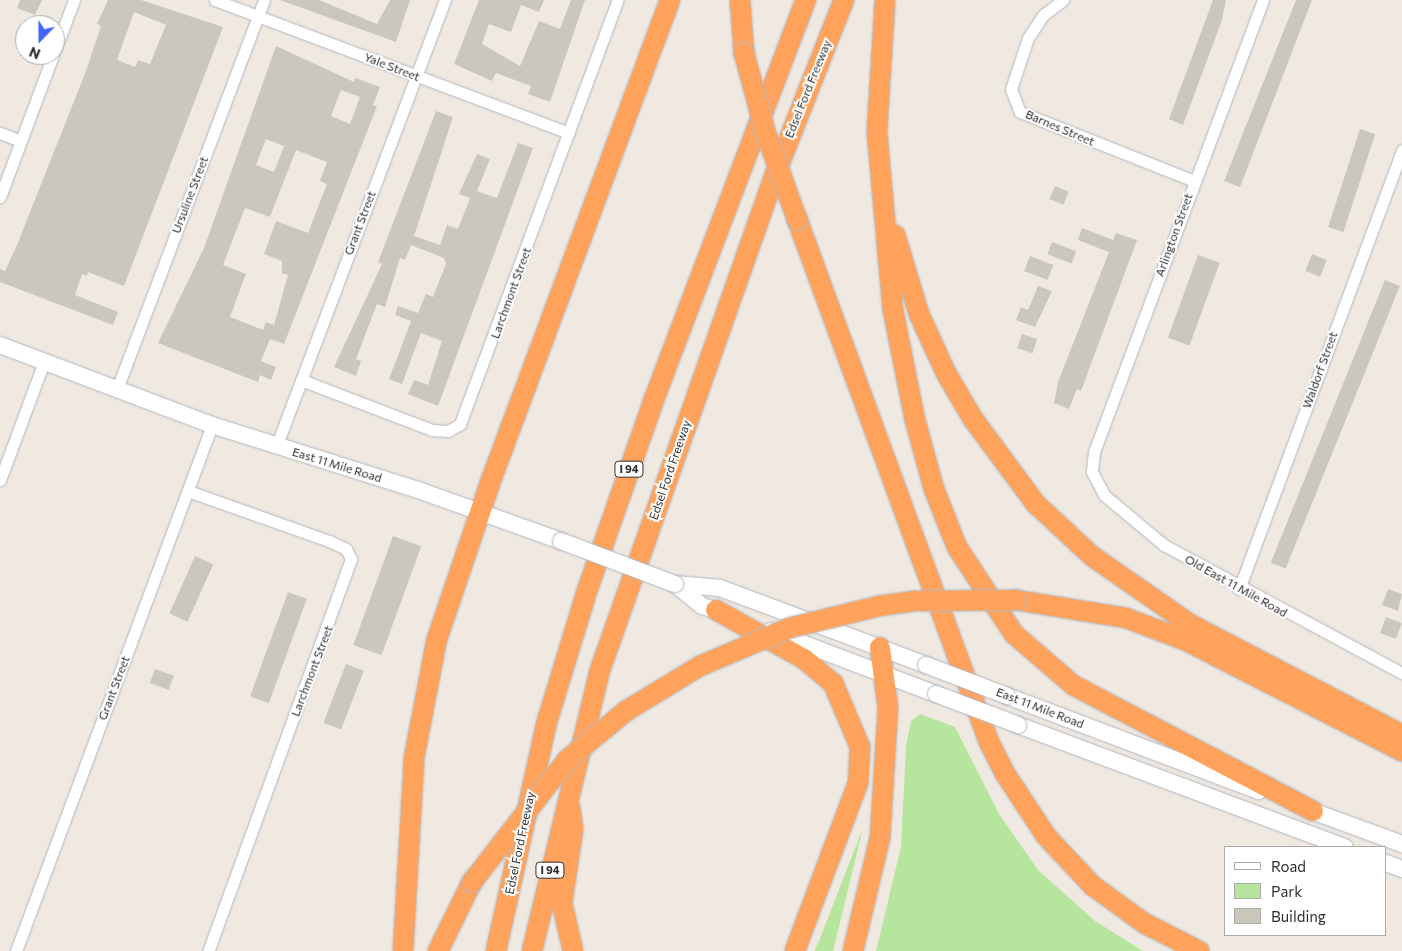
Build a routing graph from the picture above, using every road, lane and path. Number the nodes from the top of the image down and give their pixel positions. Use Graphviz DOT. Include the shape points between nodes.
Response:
graph roads {
  1 [pos="74,0"];
  2 [pos="215,0"];
  3 [pos="264,0"];
  4 [pos="445,0"];
  5 [pos="618,0"];
  6 [pos="670,0"];
  7 [pos="740,0"];
  8 [pos="806,0"];
  9 [pos="844,0"];
  10 [pos="885,0"];
  11 [pos="1063,0"];
  12 [pos="1263,0"];
  13 [pos="258,16"];
  14 [pos="65,24"];
  15 [pos="49,65"];
  16 [pos="416,76"];
  17 [pos="0,133"];
  18 [pos="569,134"];
  19 [pos="21,141"];
  20 [pos="1402,150"];
  21 [pos="879,154"];
  22 [pos="1194,181"];
  23 [pos="0,197"];
  24 [pos="0,345"];
  25 [pos="44,362"];
  26 [pos="301,380"];
  27 [pos="117,390"];
  28 [pos="212,425"];
  29 [pos="276,447"];
  30 [pos="1092,472"];
  31 [pos="0,480"];
  32 [pos="188,491"];
  33 [pos="482,512"];
  34 [pos="675,584"];
  35 [pos="1239,589"];
  36 [pos="716,610"];
  37 [pos="880,648"];
  38 [pos="1402,673"];
  39 [pos="882,674"];
  40 [pos="1402,735"];
  41 [pos="1402,751"];
  42 [pos="568,789"];
  43 [pos="1313,811"];
  44 [pos="1402,844"];
  45 [pos="1342,846"];
  46 [pos="1387,863"];
  47 [pos="1402,869"];
  48 [pos="16,951"];
  49 [pos="208,951"];
  50 [pos="403,951"];
  51 [pos="438,951"];
  52 [pos="496,951"];
  53 [pos="532,951"];
  54 [pos="573,951"];
  55 [pos="795,951"];
  56 [pos="853,951"];
  57 [pos="1199,951"];
  1 -- 14 [label="street"];
  2 -- 13 [label="street, Yale Street"];
  3 -- 13 [label="street, Ursuline Street"];
  4 -- 16 [label="street, Grant Street"];
  5 -- 18 [label="street, Larchmont Street"];
  6 -- 33 [label="highway"];
  7 -- 57 [label="highway, bridge" via="744,53 765,131 989,742 1006,775 1046,836 1093,886 1144,923"];
  8 -- 52 [label="highway, Edsel Ford Freeway / I 94" via="594,569 546,725"];
  9 -- 42 [label="highway, Edsel Ford Freeway / I 94" via="773,180 694,399 599,673"];
  10 -- 21 [label="highway" via="877,79"];
  11 -- 22 [label="street, Barnes Street" via="1043,15 1028,38 1011,88 1020,112"];
  12 -- 22 [label="street, Arlington Street"];
  13 -- 16 [label="street, Yale Street"];
  13 -- 27 [label="street, Ursuline Street"];
  15 -- 19 [label="street"];
  16 -- 18 [label="street, Yale Street"];
  16 -- 26 [label="street, Grant Street"];
  17 -- 19 [label="street"];
  18 -- 26 [label="street, Larchmont Street" via="460,424 448,431 432,430"];
  19 -- 23 [label="street"];
  20 -- 35 [label="street, Waldorf Street"];
  21 -- 40 [label="highway" via="896,242 919,314 973,419 1036,504 1092,556 1190,624"];
  21 -- 43 [label="highway" via="893,310 915,420 934,489 957,547 996,612 1034,654 1073,685"];
  22 -- 30 [label="street, Arlington Street" via="1094,452"];
  24 -- 25 [label="main road, East 11 Mile Road"];
  25 -- 27 [label="main road, East 11 Mile Road"];
  25 -- 31 [label="street"];
  26 -- 29 [label="street, Grant Street"];
  27 -- 28 [label="main road, East 11 Mile Road"];
  28 -- 29 [label="main road, East 11 Mile Road"];
  28 -- 32 [label="street, Grant Street"];
  29 -- 33 [label="main road, East 11 Mile Road"];
  30 -- 35 [label="street, Old East 11 Mile Road" via="1104,495 1147,533"];
  32 -- 48 [label="street, Grant Street"];
  32 -- 49 [label="street, Larchmont Street" via="329,541 346,549 351,559"];
  33 -- 34 [label="main road, East 11 Mile Road, bridge"];
  33 -- 50 [label="highway" via="437,639 424,694 414,758"];
  34 -- 36 [label="main road, East 11 Mile Road" via="702,606"];
  34 -- 37 [label="main road, East 11 Mile Road" via="720,588"];
  35 -- 38 [label="street, Old East 11 Mile Road"];
  36 -- 39 [label="main road, East 11 Mile Road"];
  36 -- 55 [label="highway" via="804,659 833,683 860,747 858,783"];
  37 -- 39 [label="highway"];
  37 -- 43 [label="main road, East 11 Mile Road, bridge"];
  39 -- 45 [label="main road, East 11 Mile Road, bridge"];
  39 -- 56 [label="highway" via="888,708 880,838"];
  41 -- 51 [label="highway, bridge" via="1187,641 1126,618 1016,600 914,600 879,606 789,628 700,666 626,711 566,760 472,882"];
  42 -- 53 [label="highway, Edsel Ford Freeway / I 94"];
  42 -- 54 [label="highway" via="573,829 562,903"];
  43 -- 44 [label="main road, East 11 Mile Road"];
  46 -- 47 [label="main road"];
}
